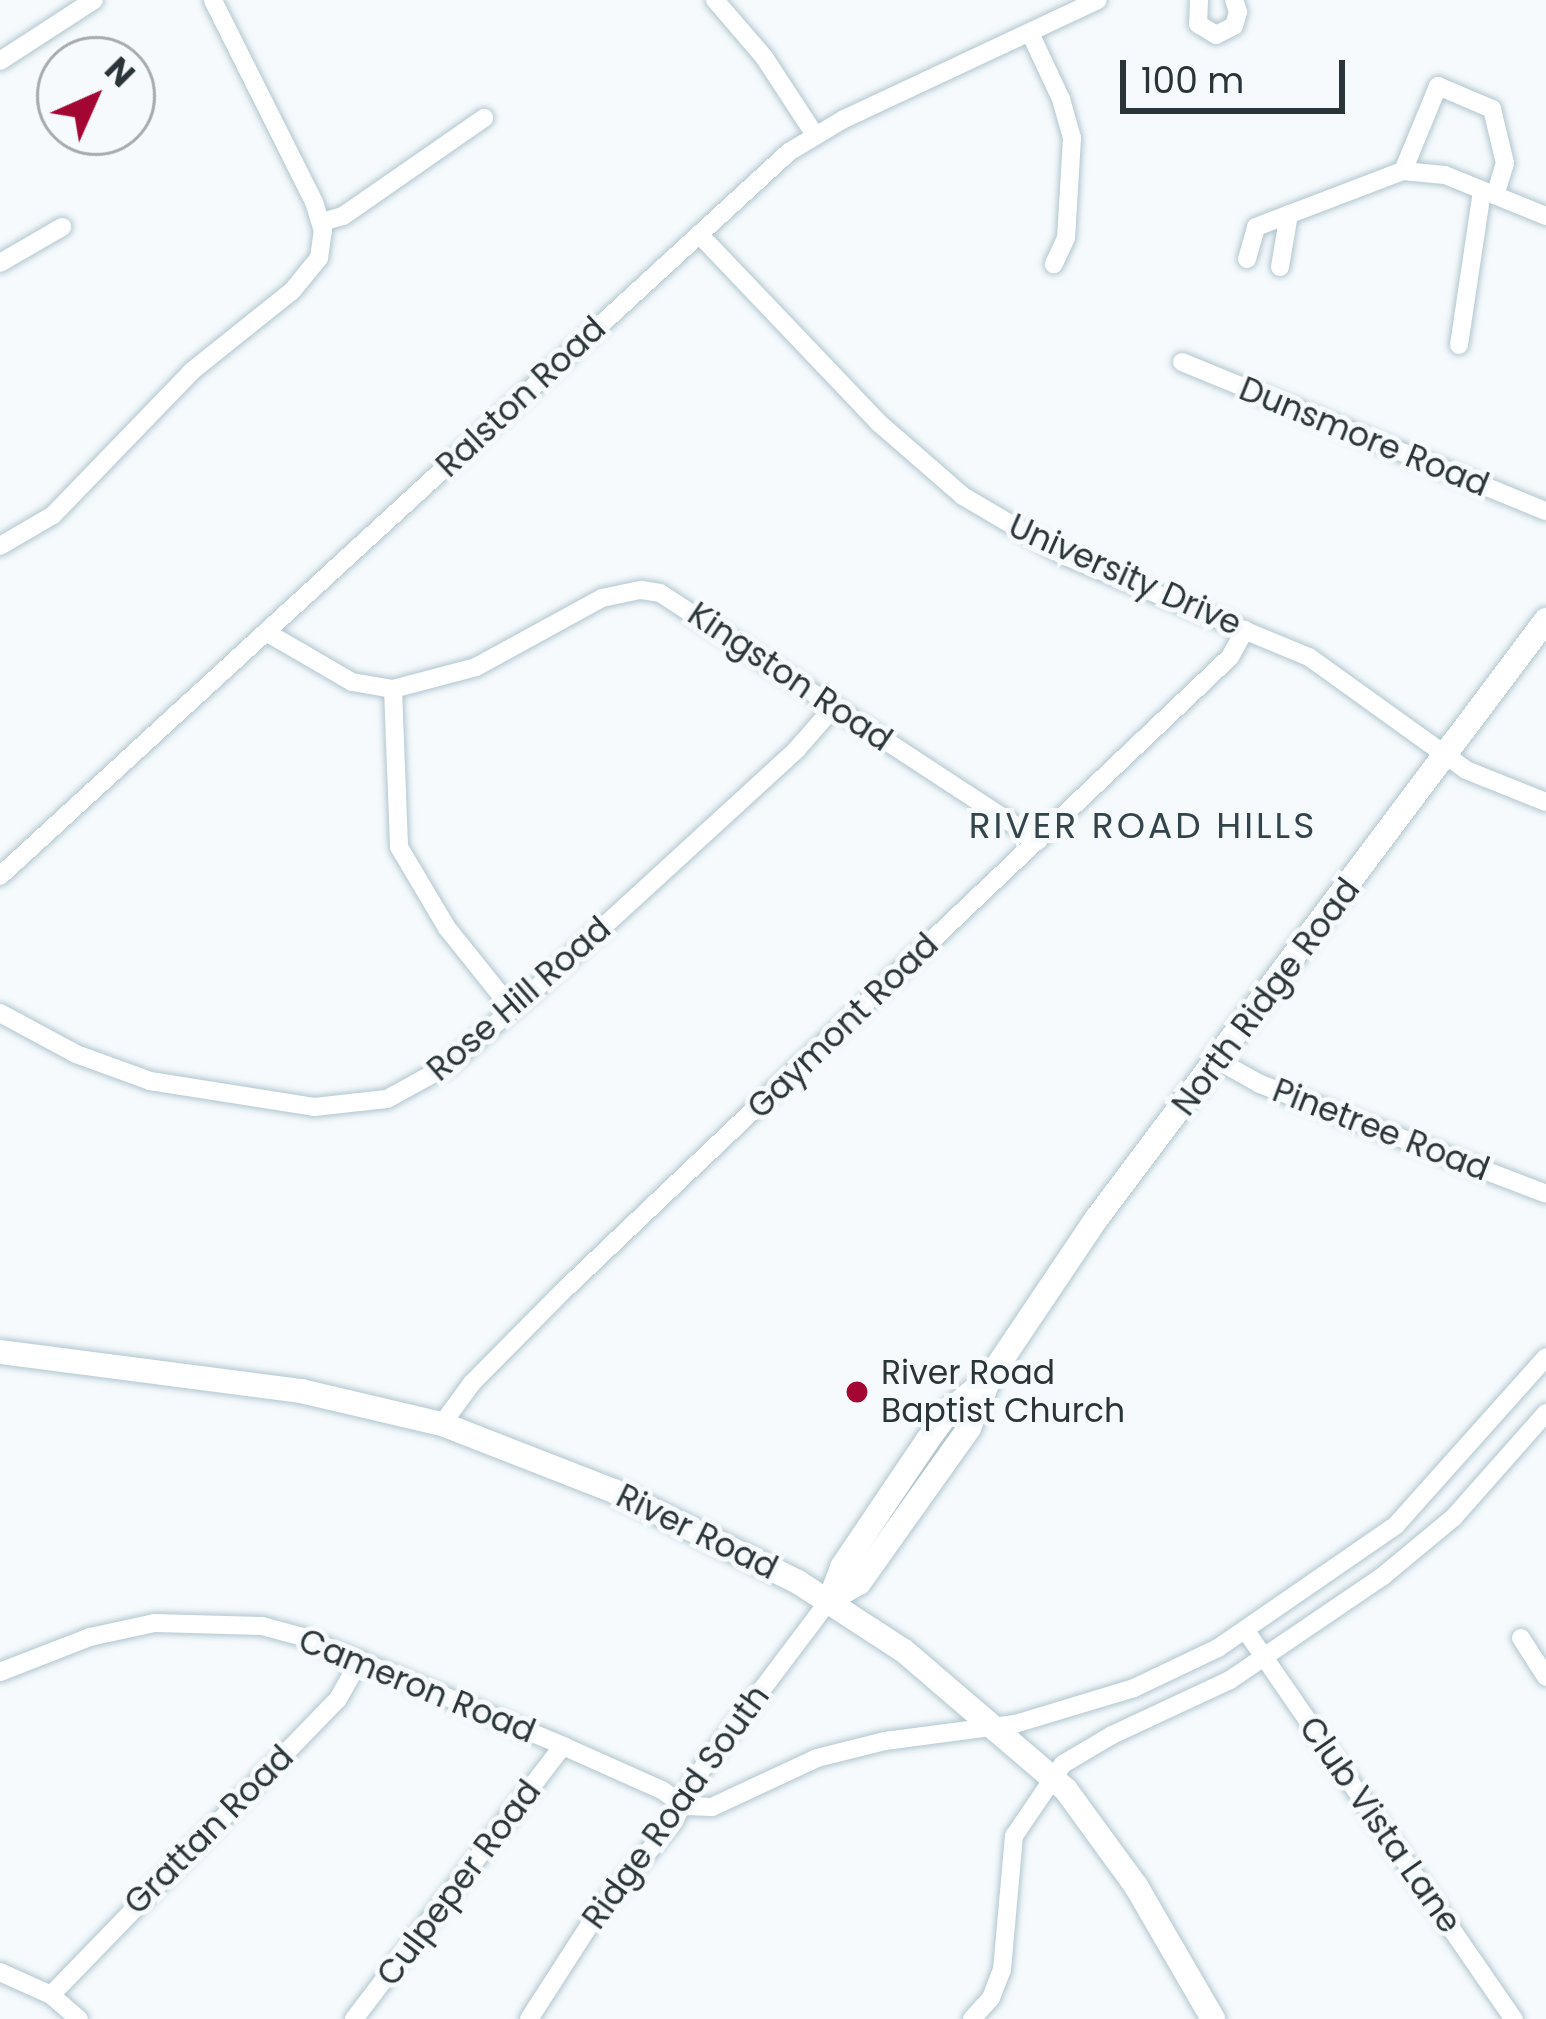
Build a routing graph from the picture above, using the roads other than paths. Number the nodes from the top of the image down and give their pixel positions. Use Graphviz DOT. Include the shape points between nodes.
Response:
graph roads {
  1 [pos="94,0"];
  2 [pos="213,0"];
  3 [pos="715,0"];
  4 [pos="1098,0"];
  5 [pos="1198,0"];
  6 [pos="1238,2"];
  7 [pos="69,8"];
  8 [pos="1030,35"];
  9 [pos="0,61"];
  10 [pos="484,118"];
  11 [pos="815,135"];
  12 [pos="1402,170"];
  13 [pos="1489,193"];
  14 [pos="1289,214"];
  15 [pos="1546,216"];
  16 [pos="322,222"];
  17 [pos="62,227"];
  18 [pos="699,234"];
  19 [pos="1247,259"];
  20 [pos="0,263"];
  21 [pos="1054,264"];
  22 [pos="1280,267"];
  23 [pos="1460,346"];
  24 [pos="1182,362"];
  25 [pos="1546,511"];
  26 [pos="0,546"];
  27 [pos="1546,620"];
  28 [pos="1245,630"];
  29 [pos="266,632"];
  30 [pos="393,689"];
  31 [pos="833,708"];
  32 [pos="1445,755"];
  33 [pos="1546,802"];
  34 [pos="1038,840"];
  35 [pos="0,875"];
  36 [pos="512,1009"];
  37 [pos="0,1013"];
  38 [pos="1219,1061"];
  39 [pos="1546,1194"];
  40 [pos="0,1352"];
  41 [pos="1546,1357"];
  42 [pos="1546,1412"];
  43 [pos="442,1424"];
  44 [pos="830,1599"];
  45 [pos="1246,1631"];
  46 [pos="1521,1638"];
  47 [pos="360,1660"];
  48 [pos="1263,1660"];
  49 [pos="0,1672"];
  50 [pos="1546,1678"];
  51 [pos="996,1727"];
  52 [pos="563,1746"];
  53 [pos="1051,1778"];
  54 [pos="684,1806"];
  55 [pos="0,1972"];
  56 [pos="51,1995"];
  57 [pos="79,2019"];
  58 [pos="354,2019"];
  59 [pos="529,2019"];
  60 [pos="972,2019"];
  61 [pos="1213,2019"];
  62 [pos="1514,2019"];
  1 -- 7 [label="street"];
  2 -- 16 [label="street"];
  3 -- 11 [label="street"];
  4 -- 8 [label="street, Ralston Road"];
  5 -- 6 [label="street" via="1198,24 1216,35 1234,26"];
  7 -- 9 [label="street"];
  8 -- 11 [label="street, Ralston Road"];
  8 -- 21 [label="street" via="1072,138 1066,238"];
  10 -- 16 [label="street" via="343,216"];
  11 -- 18 [label="street, Ralston Road"];
  12 -- 13 [label="street" via="1445,175"];
  12 -- 13 [label="street" via="1438,86 1492,109 1505,163"];
  12 -- 14 [label="street"];
  13 -- 15 [label="street"];
  13 -- 23 [label="street"];
  14 -- 19 [label="street" via="1256,227"];
  14 -- 22 [label="street"];
  16 -- 26 [label="street" via="319,258 302,281 192,371 53,515"];
  17 -- 20 [label="street"];
  18 -- 28 [label="street, University Drive" via="943,482 1065,556"];
  18 -- 29 [label="street, Ralston Road"];
  24 -- 25 [label="street, Dunsmore Road"];
  27 -- 32 [label="main road, North Ridge Road"];
  28 -- 32 [label="street, University Drive" via="1323,665"];
  28 -- 34 [label="street, Gaymont Road" via="1230,657"];
  29 -- 30 [label="street" via="352,682"];
  29 -- 35 [label="street, Ralston Road"];
  30 -- 31 [label="street, Kingston Road" via="476,667 602,598 641,590 684,604"];
  30 -- 36 [label="street" via="400,847 445,925"];
  31 -- 34 [label="street, Kingston Road"];
  31 -- 36 [label="street, Rose Hill Road"];
  32 -- 33 [label="street, University Drive"];
  32 -- 38 [label="main road, North Ridge Road"];
  34 -- 43 [label="street, Gaymont Road" via="562,1292"];
  36 -- 37 [label="street, Rose Hill Road" via="420,1085 337,1108 125,1074"];
  38 -- 39 [label="street, Pinetree Road"];
  38 -- 44 [label="main road, North Ridge Road" via="1097,1219 990,1377 926,1442 842,1567"];
  40 -- 43 [label="main road, River Road" via="301,1391"];
  41 -- 45 [label="street" via="1396,1525"];
  42 -- 48 [label="street" via="1454,1517"];
  43 -- 44 [label="main road, River Road" via="614,1491"];
  44 -- 51 [label="main road, River Road"];
  44 -- 54 [label="street, Ridge Road South" via="696,1778"];
  45 -- 48 [label="street, Club Vista Lane"];
  45 -- 51 [label="street" via="1152,1681"];
  46 -- 50 [label="street"];
  47 -- 49 [label="street, Cameron Road" via="262,1626 190,1620 90,1637"];
  47 -- 52 [label="street, Cameron Road"];
  47 -- 56 [label="street, Grattan Road" via="324,1714"];
  48 -- 53 [label="street" via="1078,1753"];
  48 -- 62 [label="street, Club Vista Lane"];
  51 -- 53 [label="main road, River Road"];
  51 -- 54 [label="street" via="838,1752 712,1807"];
  52 -- 54 [label="street, Cameron Road"];
  52 -- 58 [label="street, Culpeper Road"];
  53 -- 60 [label="street" via="1014,1836 1002,1970"];
  53 -- 61 [label="main road, River Road" via="1111,1848"];
  54 -- 59 [label="street, Ridge Road South" via="600,1909"];
  55 -- 56 [label="street"];
  56 -- 57 [label="street"];
}
